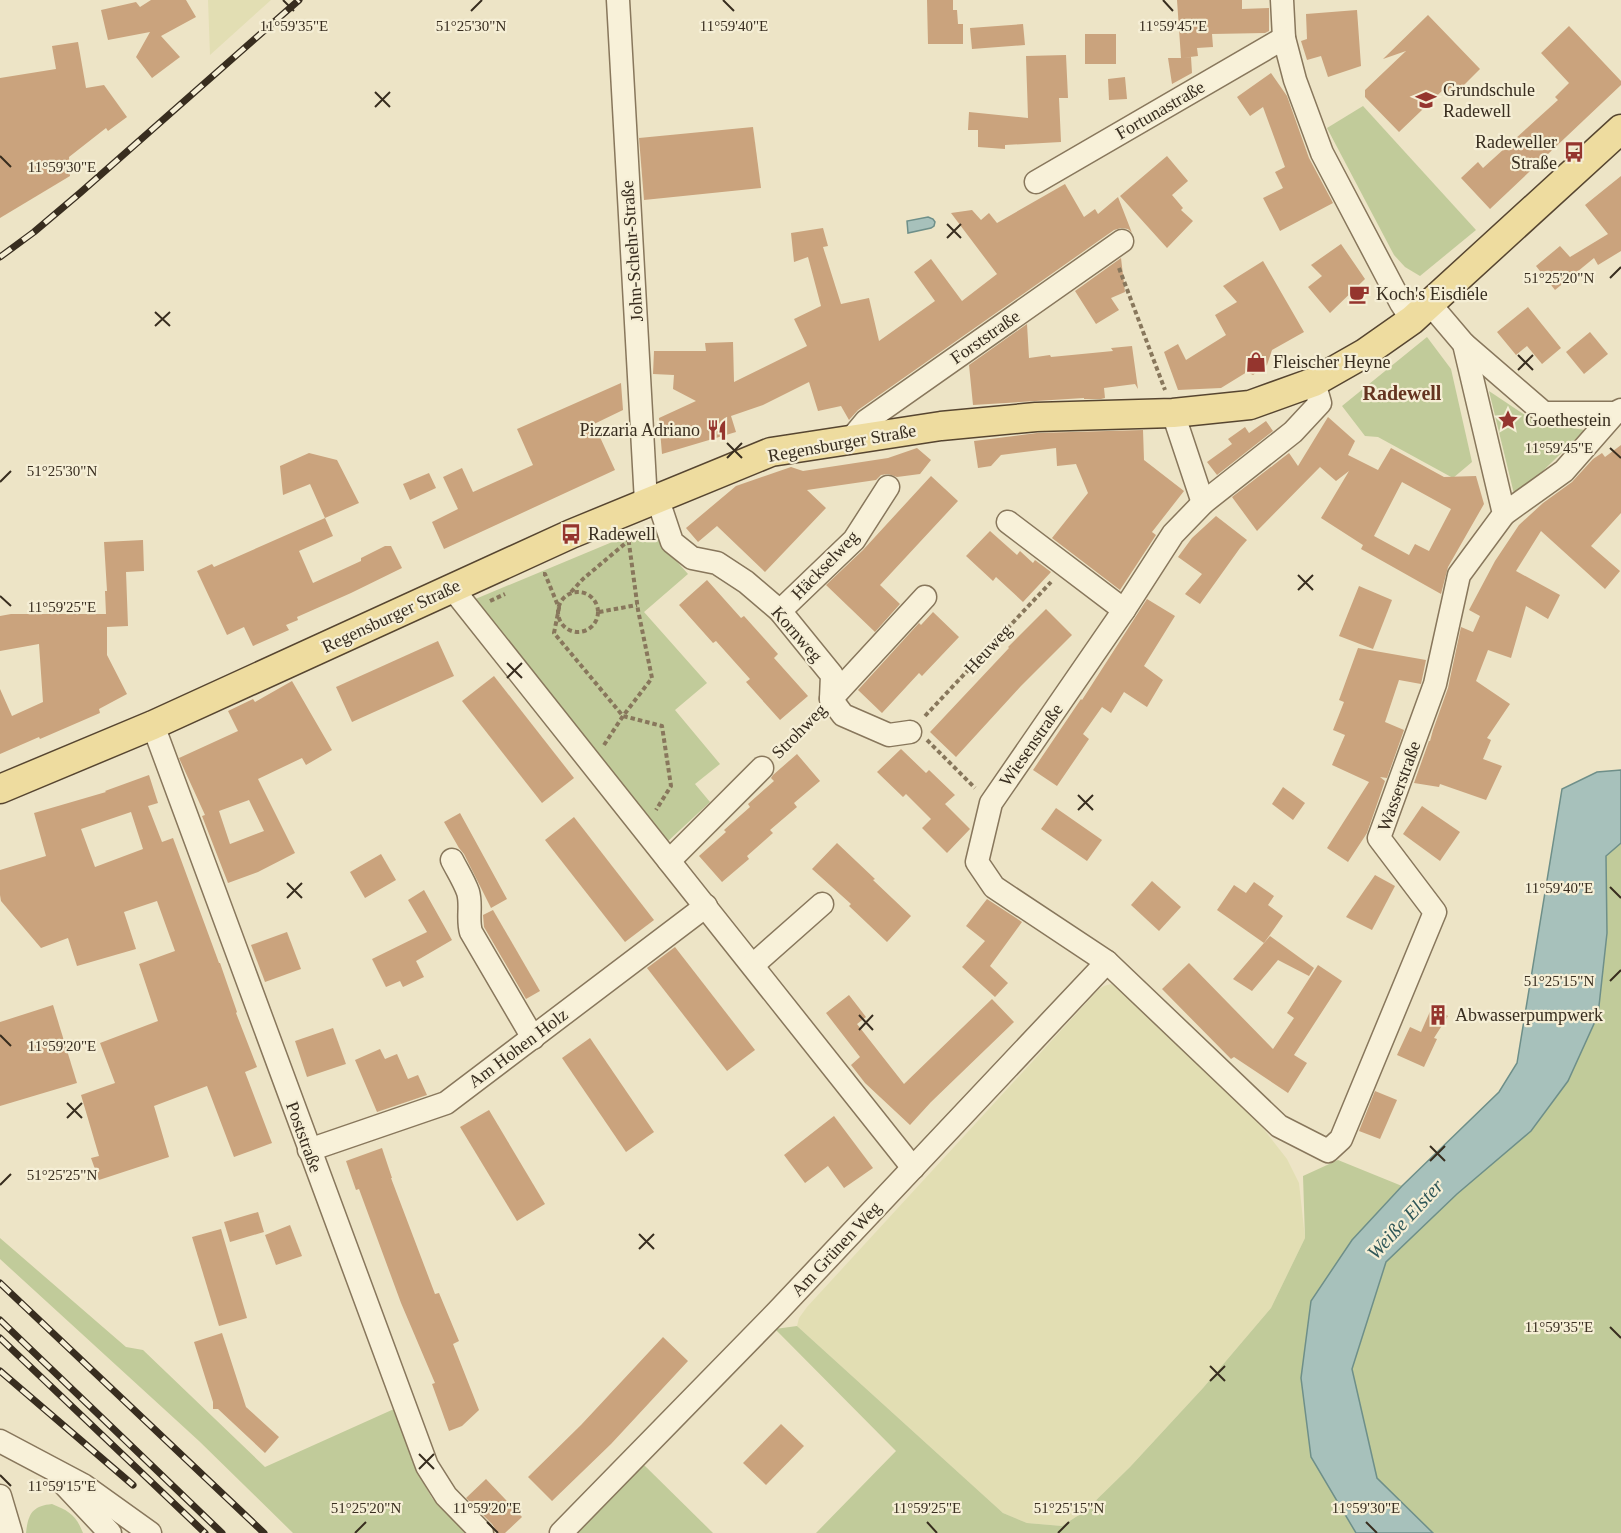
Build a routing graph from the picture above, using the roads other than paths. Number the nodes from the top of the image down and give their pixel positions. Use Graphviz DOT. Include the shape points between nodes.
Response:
graph roads {
  1 [pos="618,0"];
  2 [pos="1282,0"];
  3 [pos="1284,38"];
  4 [pos="1621,129"];
  5 [pos="1036,182"];
  6 [pos="1117,244"];
  7 [pos="1421,312"];
  8 [pos="1464,344"];
  9 [pos="1314,382"];
  10 [pos="1618,412"];
  11 [pos="1173,413"];
  12 [pos="852,439"];
  13 [pos="888,488"];
  14 [pos="1203,503"];
  15 [pos="642,504"];
  16 [pos="1504,514"];
  17 [pos="1008,522"];
  18 [pos="452,588"];
  19 [pos="925,597"];
  20 [pos="1124,610"];
  21 [pos="780,611"];
  22 [pos="831,699"];
  23 [pos="153,725"];
  24 [pos="910,732"];
  25 [pos="762,768"];
  26 [pos="0,789"];
  27 [pos="452,860"];
  28 [pos="669,861"];
  29 [pos="822,904"];
  30 [pos="706,906"];
  31 [pos="1107,962"];
  32 [pos="753,966"];
  33 [pos="532,1038"];
  34 [pos="309,1150"];
  35 [pos="913,1168"];
  36 [pos="0,1441"];
  37 [pos="46,1465"];
  38 [pos="0,1496"];
  39 [pos="11,1533"];
  40 [pos="110,1533"];
  41 [pos="150,1533"];
  42 [pos="482,1533"];
  43 [pos="561,1533"];
  1 -- 15 [label="street, John-Schehr-Straße"];
  2 -- 3 [label="street"];
  3 -- 5 [label="street, Fortunastraße"];
  3 -- 7 [label="street" via="1322,153 1401,303"];
  4 -- 7 [label="main road, Regensburger Straße"];
  6 -- 12 [label="street, Forststraße" via="866,421"];
  7 -- 8 [label="street"];
  7 -- 9 [label="main road, Regensburger Straße" via="1365,353"];
  8 -- 10 [label="street" via="1544,413"];
  8 -- 16 [label="street"];
  9 -- 11 [label="main road, Regensburger Straße" via="1250,405"];
  9 -- 14 [label="street, Wiesenstraße" via="1320,403 1300,425"];
  10 -- 16 [label="street" via="1564,471"];
  11 -- 12 [label="main road, Regensburger Straße" via="1036,417"];
  11 -- 14 [label="street"];
  12 -- 15 [label="main road, Regensburger Straße" via="771,452"];
  13 -- 21 [label="street, Häckselweg" via="855,540"];
  14 -- 20 [label="street, Wiesenstraße" via="1173,534"];
  15 -- 18 [label="main road, Regensburger Straße"];
  15 -- 21 [label="street, Kornweg" via="672,542 692,558 717,563"];
  16 -- 31 [label="street, Wasserstraße" via="1459,575 1435,684 1380,838 1435,912 1341,1139 1328,1150 1279,1126"];
  17 -- 20 [label="street"];
  18 -- 23 [label="main road, Regensburger Straße"];
  18 -- 28 [label="street"];
  19 -- 22 [label="street, Strohweg"];
  20 -- 31 [label="street, Wiesenstraße" via="992,802 976,862 994,887"];
  21 -- 22 [label="street, Kornweg" via="832,675"];
  22 -- 24 [label="street" via="843,715 889,735"];
  23 -- 26 [label="main road, Regensburger Straße"];
  23 -- 34 [label="street, Poststraße"];
  25 -- 28 [label="street, Strohweg"];
  27 -- 33 [label="street" via="468,893 471,932"];
  28 -- 30 [label="street"];
  29 -- 32 [label="street"];
  30 -- 32 [label="street"];
  30 -- 33 [label="street, Am Hohen Holz"];
  31 -- 35 [label="street, Am Grünen Weg"];
  32 -- 35 [label="street"];
  33 -- 34 [label="street, Am Hohen Holz" via="446,1103"];
  34 -- 42 [label="street, Poststraße" via="427,1466 446,1496"];
  35 -- 43 [label="street, Am Grünen Weg"];
  36 -- 37 [label="street"];
  37 -- 40 [label="street"];
  37 -- 41 [label="street"];
  38 -- 39 [label="street"];
}
